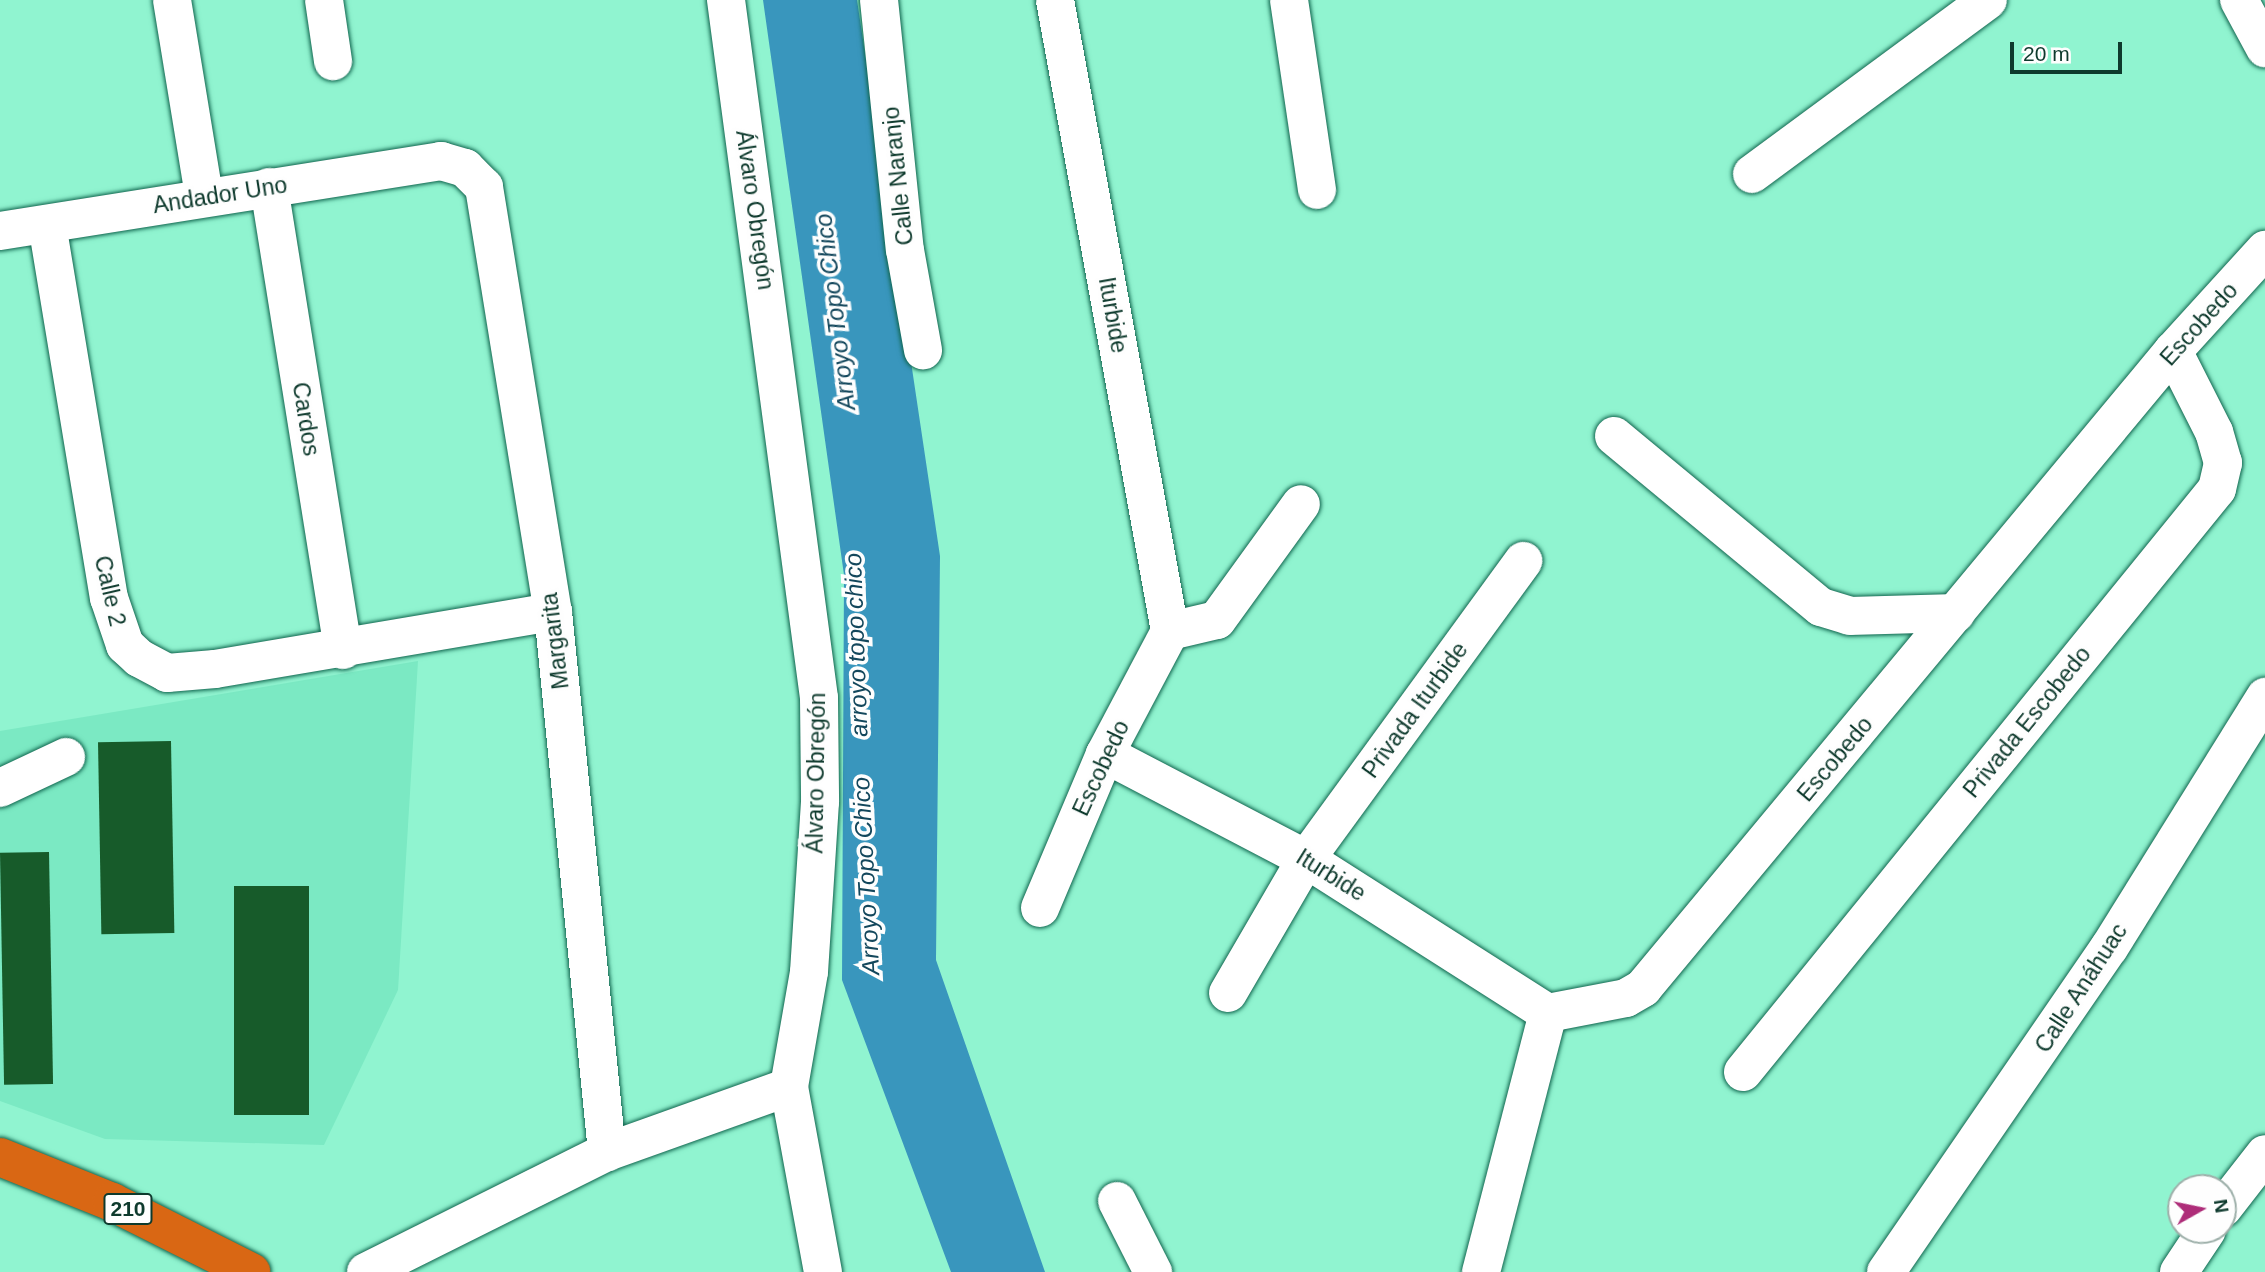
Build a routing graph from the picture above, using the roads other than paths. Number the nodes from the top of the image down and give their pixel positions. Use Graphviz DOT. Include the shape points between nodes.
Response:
graph roads {
  1 [pos="172,0"];
  2 [pos="324,0"];
  3 [pos="726,0"];
  4 [pos="880,0"];
  5 [pos="1055,0"];
  6 [pos="1289,0"];
  7 [pos="1988,0"];
  8 [pos="2239,0"];
  9 [pos="2265,48"];
  10 [pos="333,61"];
  11 [pos="441,161"];
  12 [pos="1752,174"];
  13 [pos="270,187"];
  14 [pos="1317,190"];
  15 [pos="204,197"];
  16 [pos="47,224"];
  17 [pos="0,231"];
  18 [pos="2265,250"];
  19 [pos="923,350"];
  20 [pos="2173,351"];
  21 [pos="1614,436"];
  22 [pos="1301,504"];
  23 [pos="1523,561"];
  24 [pos="553,612"];
  25 [pos="1956,613"];
  26 [pos="1170,631"];
  27 [pos="343,650"];
  28 [pos="2265,697"];
  29 [pos="1104,754"];
  30 [pos="66,757"];
  31 [pos="0,788"];
  32 [pos="1306,859"];
  33 [pos="1040,908"];
  34 [pos="1228,993"];
  35 [pos="1548,1013"];
  36 [pos="1743,1072"];
  37 [pos="789,1087"];
  38 [pos="607,1152"];
  39 [pos="2265,1154"];
  40 [pos="0,1157"];
  41 [pos="2237,1190"];
  42 [pos="1117,1201"];
  43 [pos="2198,1244"];
  44 [pos="251,1272"];
  45 [pos="366,1272"];
  46 [pos="823,1272"];
  47 [pos="1153,1272"];
  48 [pos="1481,1272"];
  49 [pos="1886,1272"];
  50 [pos="2179,1272"];
  1 -- 15 [label="street"];
  2 -- 10 [label="street"];
  3 -- 37 [label="street, Álvaro Obregón" via="819,698 820,802 809,972"];
  4 -- 19 [label="street, Calle Naranjo" via="905,250"];
  5 -- 26 [label="street, Iturbide"];
  6 -- 14 [label="street"];
  7 -- 12 [label="street"];
  8 -- 9 [label="street"];
  11 -- 13 [label="street, Andador Uno"];
  11 -- 24 [label="street, Margarita" via="475,174 492,213"];
  13 -- 15 [label="street, Andador Uno"];
  13 -- 27 [label="street, Cardos"];
  15 -- 16 [label="street, Andador Uno"];
  16 -- 17 [label="street, Andador Uno"];
  16 -- 27 [label="street, Calle 2" via="109,598 125,645 167,673"];
  18 -- 20 [label="street, Escobedo"];
  20 -- 25 [label="street, Escobedo"];
  20 -- 36 [label="street, Privada Escobedo" via="2214,432 2223,463 2217,489"];
  21 -- 25 [label="street" via="1821,607 1850,616"];
  22 -- 26 [label="street" via="1217,620"];
  23 -- 32 [label="street, Privada Iturbide"];
  24 -- 27 [label="street, Calle 2"];
  24 -- 38 [label="street, Margarita"];
  25 -- 35 [label="street, Escobedo" via="1643,988 1626,998"];
  26 -- 29 [label="street, Escobedo"];
  28 -- 49 [label="street, Calle Anáhuac" via="2109,948"];
  29 -- 32 [label="street, Iturbide"];
  29 -- 33 [label="street, Escobedo"];
  30 -- 31 [label="street"];
  32 -- 34 [label="street, Privada Iturbide"];
  32 -- 35 [label="street, Iturbide"];
  35 -- 48 [label="street"];
  37 -- 38 [label="street"];
  37 -- 46 [label="street"];
  38 -- 45 [label="street"];
  39 -- 41 [label="street"];
  40 -- 44 [label="highway, 210" via="112,1202"];
  42 -- 47 [label="street"];
  43 -- 50 [label="street"];
}
